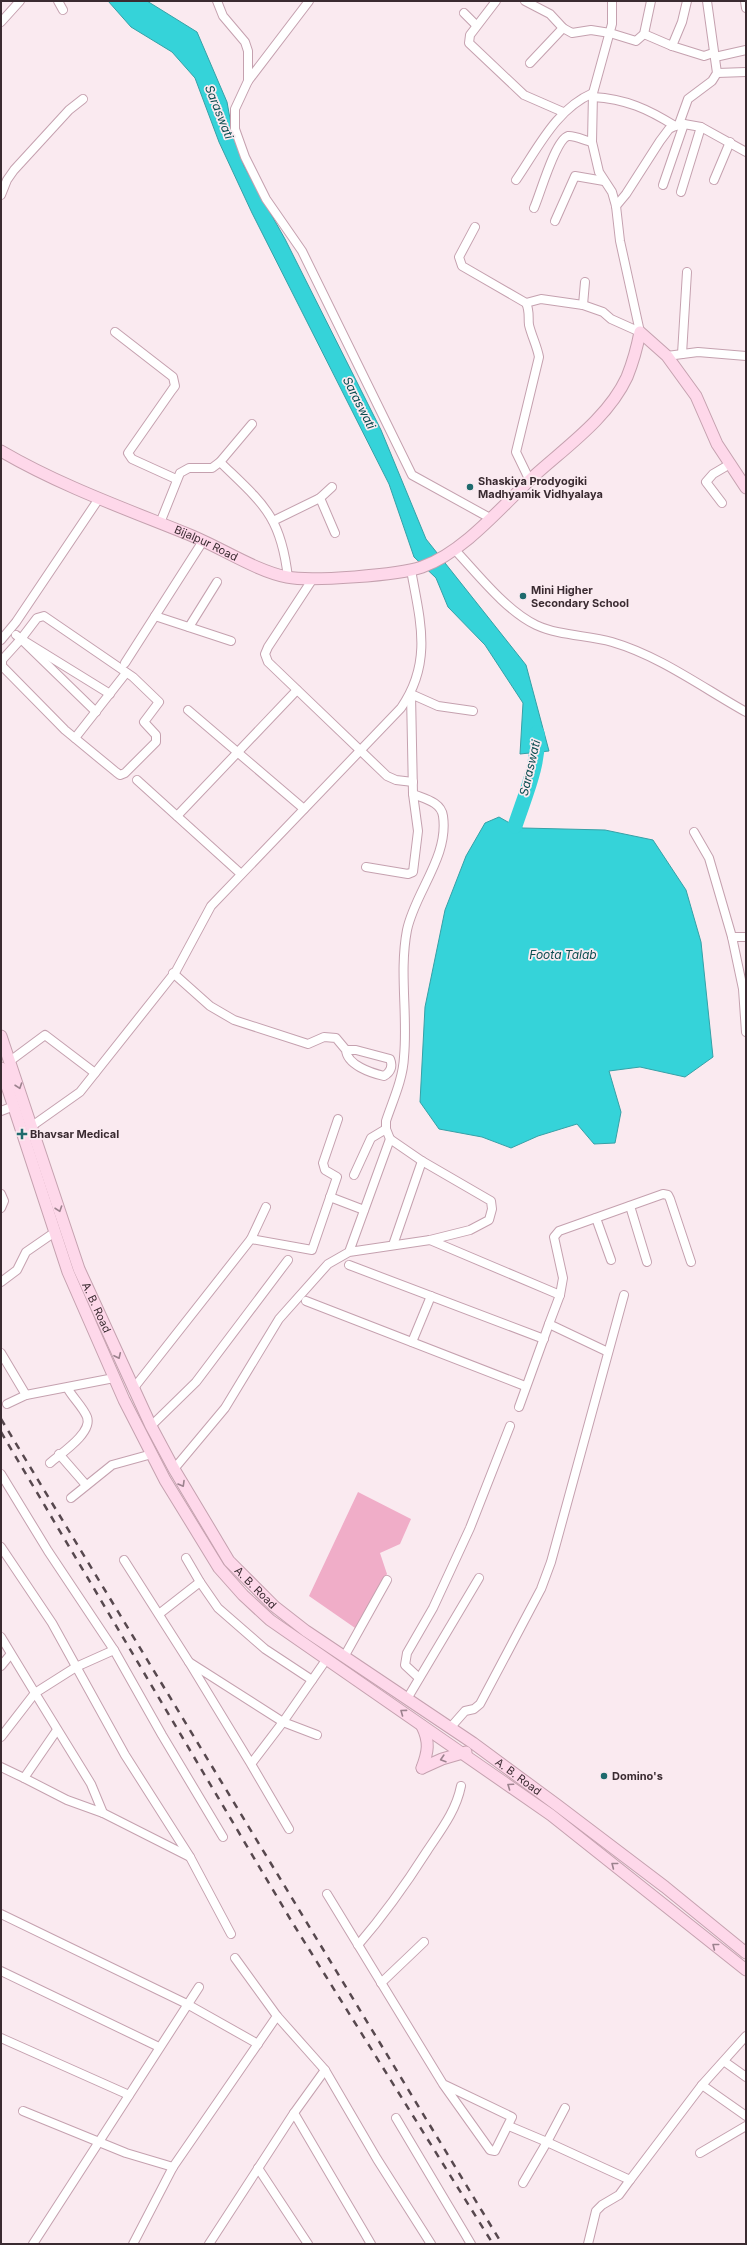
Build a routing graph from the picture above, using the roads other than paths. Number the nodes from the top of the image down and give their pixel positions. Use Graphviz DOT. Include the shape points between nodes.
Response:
graph roads {
  1 [pos="20,1"];
  2 [pos="58,1"];
  3 [pos="217,1"];
  4 [pos="309,1"];
  5 [pos="496,1"];
  6 [pos="525,1"];
  7 [pos="612,1"];
  8 [pos="651,1"];
  9 [pos="687,1"];
  10 [pos="707,1"];
  11 [pos="745,1"];
  12 [pos="746,8"];
  13 [pos="63,10"];
  14 [pos="464,13"];
  15 [pos="1,22"];
  16 [pos="476,25"];
  17 [pos="563,28"];
  18 [pos="610,33"];
  19 [pos="644,34"];
  20 [pos="672,46"];
  21 [pos="746,50"];
  22 [pos="714,55"];
  23 [pos="530,63"];
  24 [pos="746,72"];
  25 [pos="717,73"];
  26 [pos="248,81"];
  27 [pos="593,95"];
  28 [pos="83,99"];
  29 [pos="563,112"];
  30 [pos="679,125"];
  31 [pos="701,127"];
  32 [pos="592,142"];
  33 [pos="730,142"];
  34 [pos="746,152"];
  35 [pos="516,180"];
  36 [pos="714,180"];
  37 [pos="604,181"];
  38 [pos="663,185"];
  39 [pos="681,192"];
  40 [pos="1,195"];
  41 [pos="616,206"];
  42 [pos="534,208"];
  43 [pos="555,221"];
  44 [pos="475,227"];
  45 [pos="687,272"];
  46 [pos="585,282"];
  47 [pos="526,303"];
  48 [pos="583,305"];
  49 [pos="115,332"];
  50 [pos="640,332"];
  51 [pos="682,354"];
  52 [pos="667,356"];
  53 [pos="746,356"];
  54 [pos="252,424"];
  55 [pos="1,451"];
  56 [pos="220,462"];
  57 [pos="730,464"];
  58 [pos="176,479"];
  59 [pos="530,481"];
  60 [pos="332,487"];
  61 [pos="746,488"];
  62 [pos="320,498"];
  63 [pos="98,500"];
  64 [pos="722,503"];
  65 [pos="490,518"];
  66 [pos="273,521"];
  67 [pos="160,523"];
  68 [pos="335,533"];
  69 [pos="203,541"];
  70 [pos="451,551"];
  71 [pos="411,570"];
  72 [pos="288,578"];
  73 [pos="312,580"];
  74 [pos="217,582"];
  75 [pos="155,616"];
  76 [pos="189,627"];
  77 [pos="14,635"];
  78 [pos="1,640"];
  79 [pos="231,641"];
  80 [pos="125,663"];
  81 [pos="126,673"];
  82 [pos="297,690"];
  83 [pos="110,694"];
  84 [pos="411,694"];
  85 [pos="188,710"];
  86 [pos="473,711"];
  87 [pos="96,712"];
  88 [pos="746,712"];
  89 [pos="75,738"];
  90 [pos="361,750"];
  91 [pos="237,752"];
  92 [pos="137,780"];
  93 [pos="413,782"];
  94 [pos="413,794"];
  95 [pos="304,809"];
  96 [pos="177,816"];
  97 [pos="694,832"];
  98 [pos="366,867"];
  99 [pos="241,874"];
  100 [pos="746,936"];
  101 [pos="732,937"];
  102 [pos="174,973"];
  103 [pos="744,988"];
  104 [pos="746,1032"];
  105 [pos="1,1036"];
  106 [pos="346,1050"];
  107 [pos="10,1061"];
  108 [pos="1,1068"];
  109 [pos="95,1073"];
  110 [pos="14,1106"];
  111 [pos="1,1111"];
  112 [pos="338,1119"];
  113 [pos="32,1126"];
  114 [pos="386,1129"];
  115 [pos="390,1138"];
  116 [pos="422,1161"];
  117 [pos="354,1175"];
  118 [pos="1,1194"];
  119 [pos="330,1196"];
  120 [pos="630,1206"];
  121 [pos="266,1207"];
  122 [pos="1,1208"];
  123 [pos="364,1210"];
  124 [pos="596,1218"];
  125 [pos="55,1232"];
  126 [pos="251,1239"];
  127 [pos="430,1240"];
  128 [pos="393,1245"];
  129 [pos="349,1252"];
  130 [pos="288,1260"];
  131 [pos="611,1260"];
  132 [pos="647,1262"];
  133 [pos="691,1262"];
  134 [pos="350,1265"];
  135 [pos="1,1282"];
  136 [pos="560,1295"];
  137 [pos="624,1295"];
  138 [pos="431,1296"];
  139 [pos="306,1301"];
  140 [pos="549,1324"];
  141 [pos="544,1339"];
  142 [pos="412,1342"];
  143 [pos="608,1352"];
  144 [pos="1,1353"];
  145 [pos="114,1378"];
  146 [pos="525,1386"];
  147 [pos="68,1388"];
  148 [pos="133,1389"];
  149 [pos="26,1395"];
  150 [pos="7,1404"];
  151 [pos="518,1406"];
  152 [pos="151,1426"];
  153 [pos="510,1426"];
  154 [pos="59,1454"];
  155 [pos="152,1454"];
  156 [pos="50,1463"];
  157 [pos="174,1470"];
  158 [pos="1,1474"];
  159 [pos="86,1485"];
  160 [pos="71,1498"];
  161 [pos="1,1546"];
  162 [pos="186,1558"];
  163 [pos="124,1560"];
  164 [pos="479,1578"];
  165 [pos="387,1580"];
  166 [pos="200,1582"];
  167 [pos="159,1614"];
  168 [pos="1,1637"];
  169 [pos="114,1650"];
  170 [pos="10,1655"];
  171 [pos="344,1657"];
  172 [pos="326,1660"];
  173 [pos="189,1662"];
  174 [pos="1,1666"];
  175 [pos="76,1667"];
  176 [pos="419,1678"];
  177 [pos="312,1680"];
  178 [pos="35,1693"];
  179 [pos="406,1699"];
  180 [pos="430,1715"];
  181 [pos="283,1722"];
  182 [pos="422,1726"];
  183 [pos="450,1728"];
  184 [pos="57,1730"];
  185 [pos="317,1735"];
  186 [pos="1,1737"];
  187 [pos="442,1740"];
  188 [pos="473,1743"];
  189 [pos="465,1754"];
  190 [pos="251,1764"];
  191 [pos="1,1767"];
  192 [pos="24,1778"];
  193 [pos="461,1786"];
  194 [pos="103,1812"];
  195 [pos="289,1829"];
  196 [pos="223,1837"];
  197 [pos="190,1857"];
  198 [pos="327,1894"];
  199 [pos="1,1914"];
  200 [pos="230,1934"];
  201 [pos="424,1942"];
  202 [pos="358,1945"];
  203 [pos="746,1953"];
  204 [pos="235,1958"];
  205 [pos="746,1970"];
  206 [pos="1,1971"];
  207 [pos="381,1983"];
  208 [pos="199,1987"];
  209 [pos="187,2004"];
  210 [pos="277,2016"];
  211 [pos="746,2037"];
  212 [pos="1,2038"];
  213 [pos="258,2044"];
  214 [pos="159,2047"];
  215 [pos="725,2062"];
  216 [pos="325,2070"];
  217 [pos="746,2077"];
  218 [pos="443,2084"];
  219 [pos="702,2085"];
  220 [pos="129,2095"];
  221 [pos="565,2108"];
  222 [pos="23,2111"];
  223 [pos="294,2113"];
  224 [pos="746,2116"];
  225 [pos="396,2118"];
  226 [pos="509,2126"];
  227 [pos="746,2126"];
  228 [pos="98,2142"];
  229 [pos="547,2142"];
  230 [pos="700,2153"];
  231 [pos="173,2167"];
  232 [pos="258,2168"];
  233 [pos="630,2180"];
  234 [pos="523,2183"];
  235 [pos="34,2244"];
  236 [pos="133,2244"];
  237 [pos="209,2244"];
  238 [pos="308,2244"];
  239 [pos="371,2244"];
  240 [pos="431,2244"];
  241 [pos="471,2244"];
  242 [pos="588,2244"];
  1 -- 15 [label="street"];
  2 -- 13 [label="street"];
  3 -- 26 [label="street" via="226,19 245,42 248,51"];
  4 -- 26 [label="street"];
  5 -- 16 [label="street"];
  6 -- 17 [label="street" via="550,14"];
  7 -- 18 [label="street"];
  8 -- 19 [label="street"];
  9 -- 20 [label="street"];
  10 -- 22 [label="street"];
  11 -- 12 [label="street"];
  14 -- 16 [label="street"];
  16 -- 29 [label="street" via="468,37 468,43 524,95"];
  17 -- 18 [label="street" via="572,33 591,30"];
  17 -- 23 [label="street"];
  18 -- 19 [label="street" via="636,41"];
  18 -- 27 [label="street"];
  19 -- 20 [label="street"];
  20 -- 22 [label="street" via="704,56"];
  21 -- 22 [label="street"];
  22 -- 25 [label="street"];
  24 -- 25 [label="street"];
  25 -- 30 [label="street" via="712,81 688,99"];
  26 -- 65 [label="street" via="235,109 236,129 245,157 266,199 302,251 407,467 412,475 420,480"];
  27 -- 29 [label="street" via="574,102"];
  27 -- 30 [label="street" via="646,108"];
  27 -- 32 [label="street"];
  28 -- 40 [label="street" via="69,110 14,170"];
  29 -- 35 [label="street"];
  30 -- 31 [label="street"];
  30 -- 38 [label="street"];
  30 -- 41 [label="street" via="669,129"];
  31 -- 33 [label="street"];
  31 -- 39 [label="street"];
  32 -- 37 [label="street" via="599,172"];
  32 -- 42 [label="street" via="570,136 564,138 554,155"];
  33 -- 34 [label="street"];
  33 -- 36 [label="street"];
  37 -- 41 [label="street" via="612,192"];
  37 -- 43 [label="street" via="575,176"];
  41 -- 50 [label="street" via="620,241"];
  44 -- 47 [label="street" via="459,257 462,266"];
  45 -- 51 [label="street"];
  46 -- 48 [label="street"];
  47 -- 48 [label="street" via="541,299"];
  47 -- 59 [label="street" via="529,308 530,328 538,347 538,357 516,452"];
  48 -- 50 [label="street" via="603,312 611,319"];
  49 -- 58 [label="street" via="175,382 128,453 132,459"];
  50 -- 52 [label="main road"];
  50 -- 59 [label="main road, Bijalpur Road" via="626,379 606,410"];
  51 -- 52 [label="street"];
  51 -- 53 [label="street" via="698,352"];
  52 -- 57 [label="main road" via="696,396 717,444"];
  54 -- 56 [label="street"];
  55 -- 63 [label="main road, Bijalpur Road"];
  56 -- 58 [label="street" via="207,469 184,469"];
  56 -- 66 [label="street" via="265,506"];
  57 -- 61 [label="main road"];
  57 -- 64 [label="street" via="713,474 706,482"];
  58 -- 67 [label="street"];
  59 -- 65 [label="main road, Bijalpur Road"];
  60 -- 62 [label="street"];
  62 -- 66 [label="street"];
  62 -- 68 [label="street"];
  63 -- 67 [label="main road, Bijalpur Road"];
  63 -- 77 [label="street"];
  65 -- 70 [label="main road, Bijalpur Road"];
  66 -- 72 [label="street" via="284,545"];
  67 -- 69 [label="main road, Bijalpur Road"];
  69 -- 72 [label="main road, Bijalpur Road"];
  69 -- 75 [label="street"];
  70 -- 71 [label="main road, Bijalpur Road" via="423,567"];
  70 -- 88 [label="street" via="515,612 536,625 566,634 612,642 659,661"];
  71 -- 73 [label="main road, Bijalpur Road"];
  71 -- 84 [label="street" via="422,637 419,667"];
  72 -- 73 [label="main road, Bijalpur Road"];
  73 -- 82 [label="street" via="265,654 268,662"];
  74 -- 76 [label="street"];
  75 -- 76 [label="street"];
  75 -- 80 [label="street"];
  76 -- 79 [label="street"];
  77 -- 78 [label="street"];
  77 -- 81 [label="street" via="37,618 44,616"];
  77 -- 83 [label="street"];
  77 -- 87 [label="street"];
  77 -- 89 [label="street" via="2,660 2,666 64,730"];
  81 -- 83 [label="street"];
  81 -- 89 [label="street" via="159,702 144,722 156,735 156,742 120,775"];
  82 -- 90 [label="street"];
  82 -- 91 [label="street"];
  83 -- 87 [label="street"];
  84 -- 86 [label="street" via="438,706"];
  84 -- 90 [label="street"];
  84 -- 93 [label="street"];
  85 -- 91 [label="street"];
  87 -- 89 [label="street"];
  90 -- 93 [label="street" via="392,779"];
  90 -- 95 [label="street"];
  91 -- 95 [label="street"];
  91 -- 96 [label="street"];
  92 -- 96 [label="street"];
  93 -- 94 [label="street"];
  94 -- 98 [label="street" via="418,831 413,872 408,874"];
  94 -- 114 [label="street" via="439,805 442,810 443,829 433,866 408,929 404,965 404,1059"];
  95 -- 99 [label="street"];
  96 -- 99 [label="street"];
  97 -- 101 [label="street" via="709,858"];
  99 -- 102 [label="street" via="211,906"];
  100 -- 101 [label="street"];
  101 -- 103 [label="street"];
  102 -- 106 [label="street" via="210,1006 234,1020 308,1044 330,1037 336,1038"];
  102 -- 109 [label="street"];
  103 -- 104 [label="street"];
  105 -- 107 [label="main road, A. B. Road"];
  106 -- 106 [label="street" via="386,1057 392,1063 390,1070 384,1076 378,1074 352,1062 346,1055"];
  107 -- 109 [label="street" via="45,1034"];
  107 -- 113 [label="main road, A. B. Road, one-way"];
  108 -- 110 [label="main road, A. B. Road"];
  109 -- 113 [label="street" via="80,1092"];
  110 -- 111 [label="street"];
  110 -- 125 [label="main road, A. B. Road"];
  112 -- 119 [label="street" via="323,1163 325,1170 337,1178"];
  113 -- 148 [label="main road, A. B. Road, one-way" via="79,1269"];
  114 -- 115 [label="street"];
  114 -- 117 [label="street" via="371,1138"];
  115 -- 116 [label="street"];
  115 -- 123 [label="street"];
  116 -- 127 [label="street" via="491,1201 492,1209 489,1220 481,1226"];
  116 -- 128 [label="street"];
  118 -- 122 [label="street" via="4,1201"];
  119 -- 123 [label="street"];
  119 -- 126 [label="street" via="312,1250"];
  120 -- 124 [label="street"];
  120 -- 132 [label="street"];
  120 -- 133 [label="street" via="663,1194 668,1195"];
  121 -- 126 [label="street"];
  123 -- 129 [label="street"];
  124 -- 131 [label="street"];
  124 -- 136 [label="street" via="558,1231 554,1237 563,1278"];
  125 -- 135 [label="street" via="26,1252 17,1270"];
  125 -- 145 [label="main road, A. B. Road" via="68,1272"];
  126 -- 148 [label="street"];
  127 -- 128 [label="street"];
  127 -- 136 [label="street"];
  128 -- 129 [label="street"];
  129 -- 157 [label="street" via="328,1264 279,1319 225,1408"];
  130 -- 152 [label="street" via="196,1382"];
  134 -- 138 [label="street"];
  136 -- 140 [label="street"];
  137 -- 143 [label="street"];
  138 -- 141 [label="street"];
  138 -- 142 [label="street"];
  139 -- 142 [label="street"];
  140 -- 141 [label="street"];
  140 -- 143 [label="street"];
  141 -- 146 [label="street"];
  142 -- 146 [label="street"];
  143 -- 183 [label="street" via="551,1562 541,1589 480,1704 462,1713"];
  144 -- 149 [label="street"];
  145 -- 147 [label="street"];
  145 -- 155 [label="main road, A. B. Road"];
  146 -- 151 [label="street"];
  147 -- 149 [label="street"];
  147 -- 154 [label="street" via="87,1416 87,1424 77,1441"];
  148 -- 152 [label="main road, A. B. Road"];
  149 -- 150 [label="street"];
  152 -- 157 [label="main road, A. B. Road"];
  153 -- 176 [label="street" via="470,1528 433,1608 407,1653 405,1665"];
  154 -- 156 [label="street"];
  154 -- 159 [label="street"];
  155 -- 159 [label="street" via="112,1465"];
  155 -- 172 [label="main road, A. B. Road" via="164,1480 219,1568 270,1620"];
  157 -- 171 [label="main road, A. B. Road, one-way" via="229,1561 274,1606"];
  158 -- 169 [label="street" via="48,1551"];
  159 -- 160 [label="street"];
  161 -- 175 [label="street" via="52,1623"];
  162 -- 166 [label="street"];
  163 -- 167 [label="street"];
  164 -- 176 [label="street"];
  165 -- 171 [label="street"];
  166 -- 167 [label="street"];
  166 -- 177 [label="street" via="218,1608 265,1649"];
  167 -- 173 [label="street"];
  168 -- 170 [label="street"];
  169 -- 175 [label="street"];
  169 -- 196 [label="street"];
  170 -- 174 [label="street"];
  170 -- 178 [label="street"];
  171 -- 179 [label="main road, A. B. Road"];
  172 -- 177 [label="street"];
  182 -- 172 [label="main road, A. B. Road, one-way"];
  173 -- 181 [label="street"];
  173 -- 190 [label="street"];
  175 -- 178 [label="street"];
  175 -- 197 [label="street" via="125,1755"];
  176 -- 179 [label="street"];
  177 -- 181 [label="street"];
  178 -- 184 [label="street"];
  178 -- 186 [label="street"];
  179 -- 180 [label="main road, A. B. Road"];
  180 -- 182 [label="main road"];
  180 -- 183 [label="main road, A. B. Road"];
  181 -- 185 [label="street"];
  181 -- 190 [label="street"];
  182 -- 187 [label="main road, A. B. Road"];
  189 -- 182 [label="main road, one-way" via="442,1759 422,1768 428,1746 428,1739"];
  183 -- 187 [label="main road"];
  183 -- 188 [label="main road, A. B. Road"];
  184 -- 192 [label="street"];
  184 -- 194 [label="street" via="91,1784"];
  187 -- 189 [label="main road, A. B. Road"];
  188 -- 189 [label="main road"];
  188 -- 203 [label="main road, A. B. Road" via="665,1887"];
  205 -- 189 [label="main road, A. B. Road, one-way" via="551,1815"];
  190 -- 195 [label="street"];
  191 -- 192 [label="street"];
  192 -- 194 [label="street" via="67,1800"];
  193 -- 202 [label="street" via="450,1817 400,1894"];
  194 -- 197 [label="street"];
  197 -- 200 [label="street"];
  198 -- 202 [label="street"];
  199 -- 209 [label="street"];
  201 -- 207 [label="street"];
  202 -- 207 [label="street"];
  204 -- 210 [label="street"];
  206 -- 214 [label="street"];
  207 -- 218 [label="street"];
  208 -- 209 [label="street"];
  209 -- 213 [label="street"];
  209 -- 214 [label="street"];
  210 -- 213 [label="street"];
  210 -- 216 [label="street"];
  211 -- 215 [label="street"];
  212 -- 220 [label="street"];
  213 -- 231 [label="street"];
  214 -- 220 [label="street"];
  215 -- 217 [label="street"];
  215 -- 219 [label="street"];
  216 -- 223 [label="street"];
  216 -- 240 [label="street"];
  218 -- 226 [label="street" via="512,2117"];
  218 -- 226 [label="street" via="490,2150 495,2151"];
  219 -- 224 [label="street"];
  219 -- 233 [label="street"];
  220 -- 228 [label="street"];
  221 -- 229 [label="street"];
  222 -- 228 [label="street"];
  223 -- 232 [label="street"];
  223 -- 239 [label="street"];
  225 -- 241 [label="street"];
  226 -- 229 [label="street"];
  227 -- 230 [label="street"];
  228 -- 231 [label="street"];
  228 -- 235 [label="street"];
  229 -- 233 [label="street"];
  229 -- 234 [label="street"];
  231 -- 236 [label="street"];
  232 -- 237 [label="street"];
  232 -- 238 [label="street"];
  233 -- 242 [label="street" via="623,2191 596,2212"];
}
